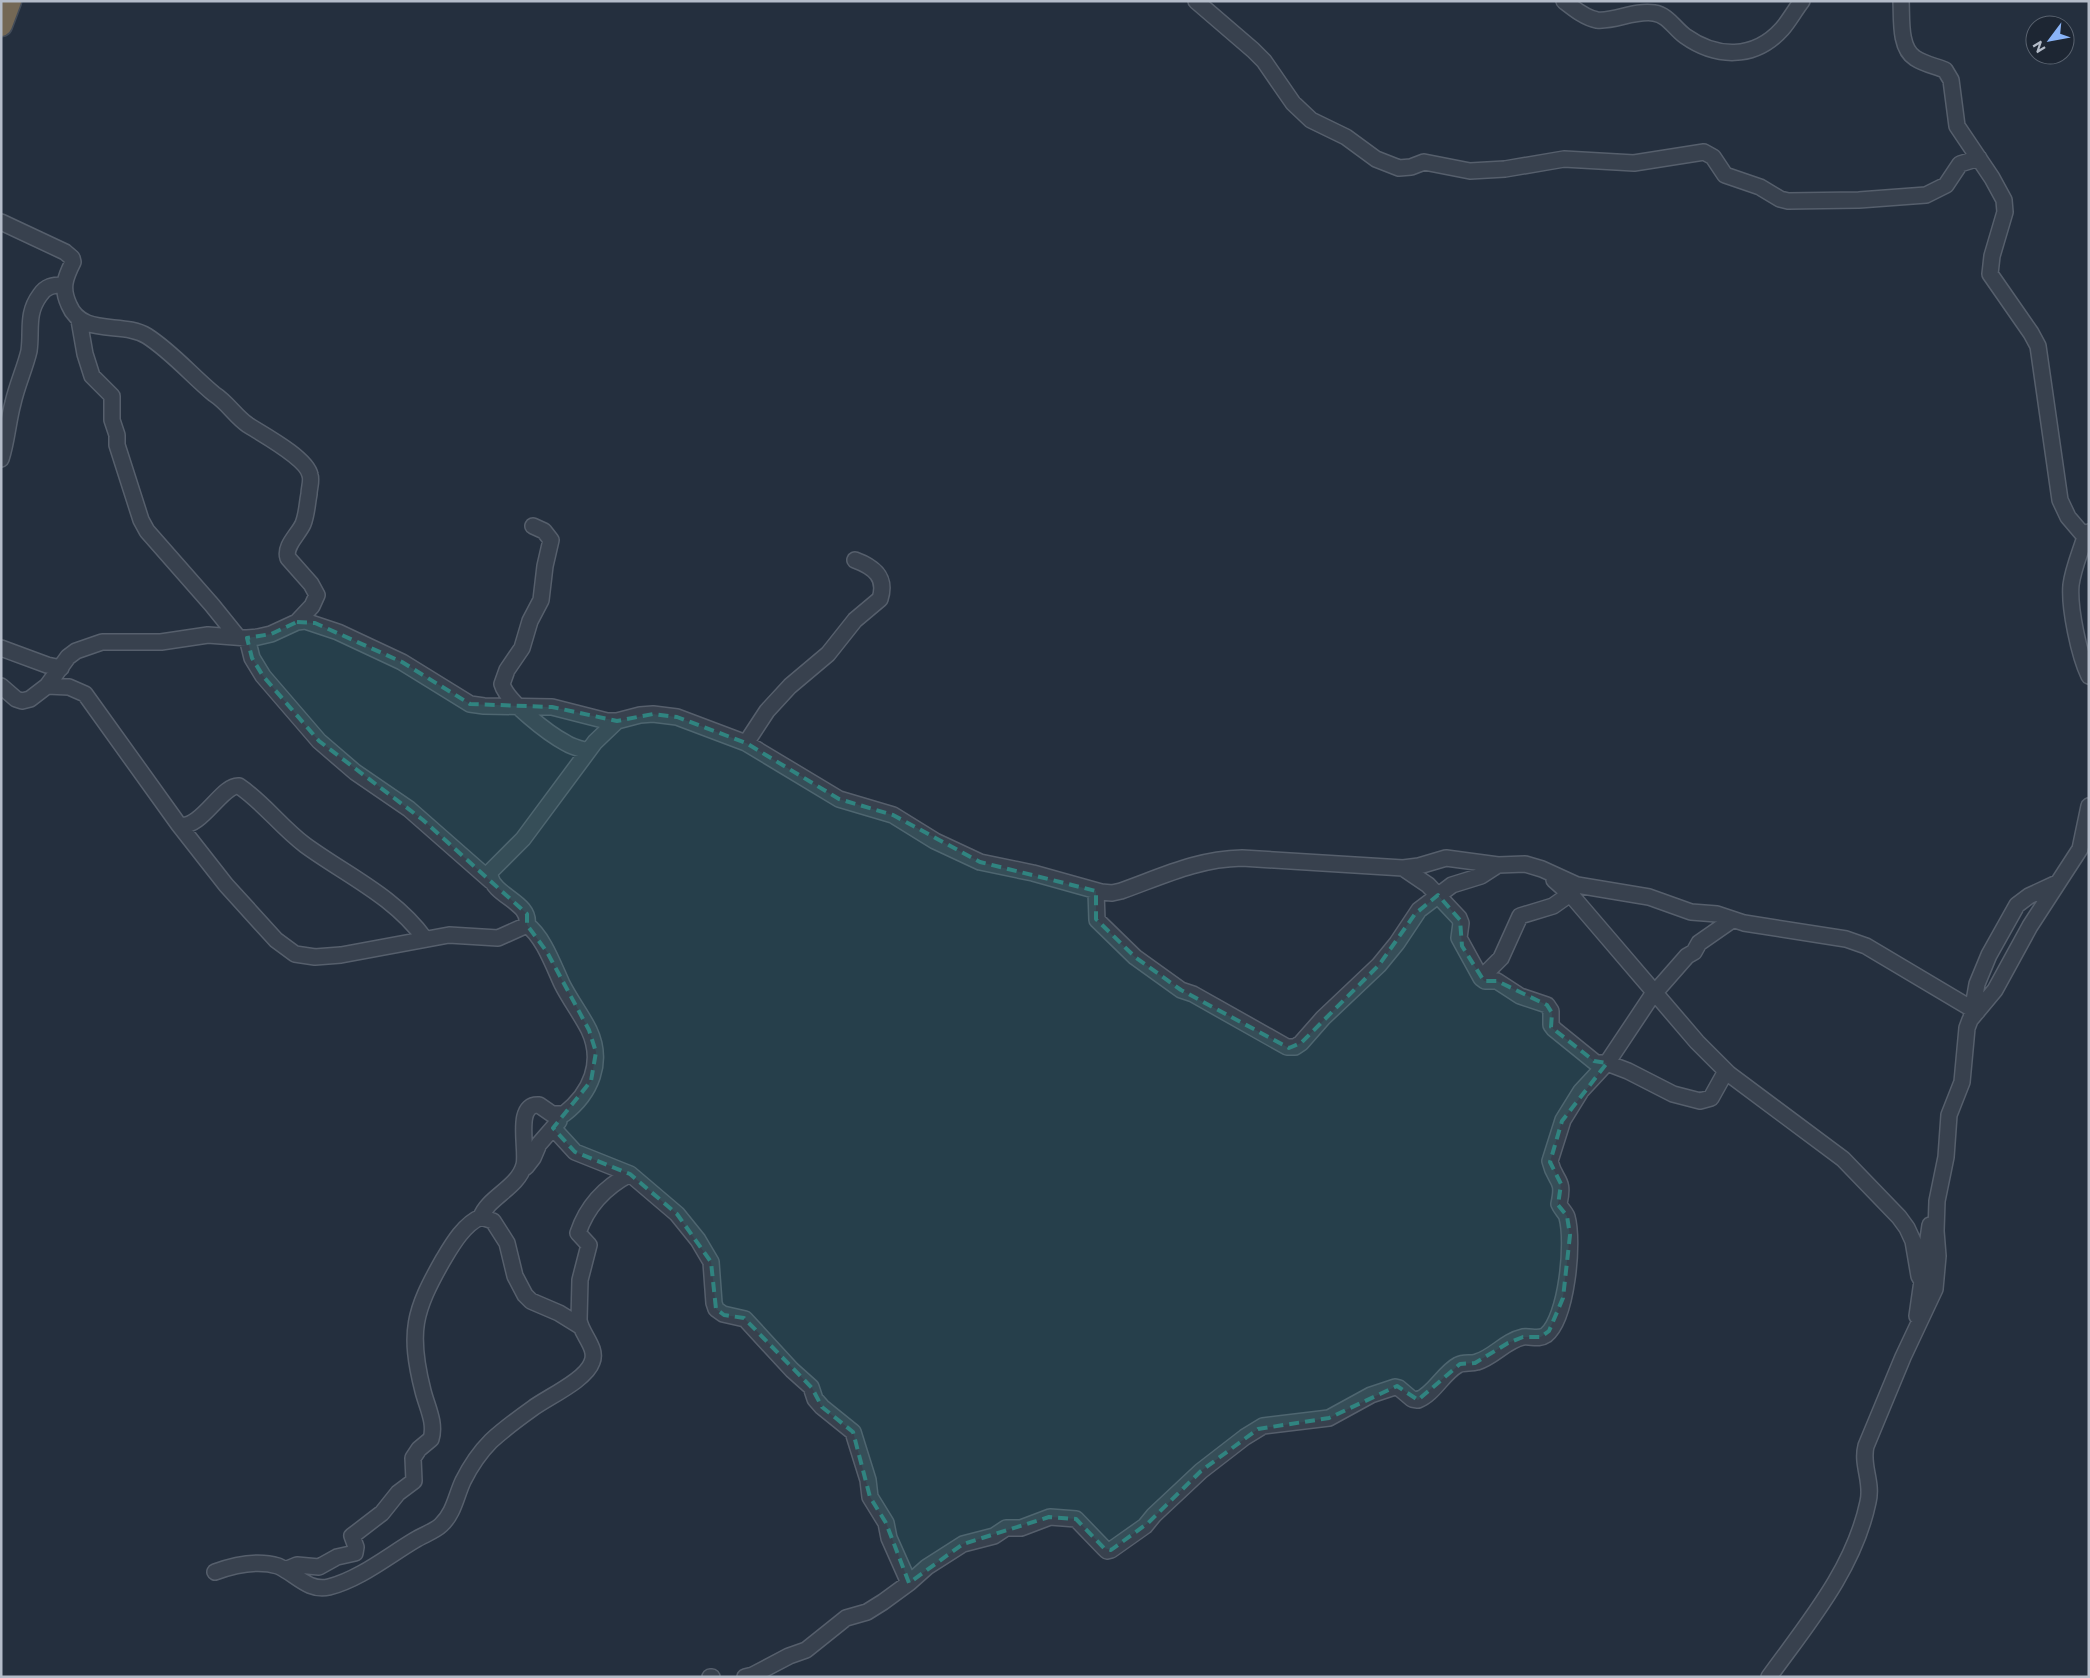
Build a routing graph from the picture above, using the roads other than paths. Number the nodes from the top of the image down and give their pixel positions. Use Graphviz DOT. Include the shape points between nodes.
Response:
graph roads {
  1 [pos="10,1"];
  2 [pos="1196,1"];
  3 [pos="1564,1"];
  4 [pos="1802,1"];
  5 [pos="1901,1"];
  6 [pos="1,25"];
  7 [pos="1979,158"];
  8 [pos="1,222"];
  9 [pos="63,285"];
  10 [pos="79,320"];
  11 [pos="1,459"];
  12 [pos="533,526"];
  13 [pos="2087,534"];
  14 [pos="855,560"];
  15 [pos="297,622"];
  16 [pos="242,637"];
  17 [pos="1,648"];
  18 [pos="62,668"];
  19 [pos="2089,676"];
  20 [pos="1,686"];
  21 [pos="47,686"];
  22 [pos="518,706"];
  23 [pos="617,722"];
  24 [pos="746,743"];
  25 [pos="588,751"];
  26 [pos="2089,806"];
  27 [pos="179,825"];
  28 [pos="1498,865"];
  29 [pos="1403,868"];
  30 [pos="491,881"];
  31 [pos="2057,883"];
  32 [pos="1571,888"];
  33 [pos="1096,891"];
  34 [pos="1438,895"];
  35 [pos="1732,920"];
  36 [pos="527,925"];
  37 [pos="425,939"];
  38 [pos="1481,978"];
  39 [pos="1654,993"];
  40 [pos="1974,1014"];
  41 [pos="1607,1063"];
  42 [pos="1726,1070"];
  43 [pos="564,1114"];
  44 [pos="553,1128"];
  45 [pos="539,1144"];
  46 [pos="526,1156"];
  47 [pos="521,1171"];
  48 [pos="630,1174"];
  49 [pos="1937,1201"];
  50 [pos="493,1202"];
  51 [pos="487,1219"];
  52 [pos="1922,1283"];
  53 [pos="580,1326"];
  54 [pos="1912,1339"];
  55 [pos="285,1570"];
  56 [pos="215,1572"];
  57 [pos="910,1584"];
  58 [pos="745,1677"];
  59 [pos="1769,1677"];
  1 -- 6 [label="highway"];
  2 -- 7 [label="street" via="1253,50 1293,103 1311,120 1346,136 1376,159 1399,168 1424,162 1470,171 1505,170 1564,159 1634,163 1704,152 1713,157 1725,174 1780,198 1824,201 1926,194 1946,186 1960,164"];
  3 -- 4 [label="street" via="1596,20 1657,13 1697,43 1738,54 1777,34"];
  5 -- 7 [label="street" via="1905,46 1914,58 1948,73 1957,126"];
  7 -- 13 [label="street" via="2006,207 1990,263 1990,274 2038,346 2060,500 2068,517"];
  8 -- 9 [label="street" via="70,255 73,262"];
  9 -- 10 [label="street" via="69,307"];
  9 -- 11 [label="street" via="46,288 34,307 28,352"];
  10 -- 15 [label="street" via="148,337 226,401 242,420 275,440 310,472 308,509 286,554 312,584 317,595 312,606"];
  10 -- 16 [label="street" via="92,376 112,396 117,445 141,520 156,543"];
  12 -- 22 [label="street" via="544,531 551,540 542,600 530,621 522,648 503,677 504,689"];
  13 -- 19 [label="street" via="2073,575 2071,600 2081,654"];
  14 -- 24 [label="street" via="875,569 879,575 882,584 880,599 855,620 828,654 790,686 767,711"];
  15 -- 16 [label="street" via="271,634"];
  15 -- 22 [label="street" via="315,623 381,652 470,704"];
  16 -- 18 [label="street" via="208,635 161,642 102,642 76,651"];
  16 -- 30 [label="street" via="263,676 319,742 355,772 409,809"];
  17 -- 18 [label="street"];
  18 -- 21 [label="street"];
  20 -- 21 [label="street" via="22,701"];
  21 -- 27 [label="street" via="69,686 85,694"];
  22 -- 23 [label="street" via="566,710"];
  22 -- 25 [label="street" via="567,744"];
  23 -- 24 [label="street" via="640,715 665,715"];
  23 -- 25 [label="street"];
  24 -- 33 [label="street" via="840,800 893,815 935,841 980,862"];
  25 -- 30 [label="street" via="523,839 491,871"];
  26 -- 31 [label="street" via="2083,842"];
  27 -- 37 [label="street" via="226,885 276,940 295,954 315,957 341,955"];
  27 -- 37 [label="street" via="191,823 230,788 239,786 303,844 393,904"];
  28 -- 29 [label="street" via="1446,858"];
  28 -- 32 [label="street" via="1530,866"];
  28 -- 34 [label="street" via="1482,876 1452,885"];
  29 -- 33 [label="street" via="1220,858 1203,861 1121,891"];
  29 -- 34 [label="street"];
  30 -- 36 [label="street" via="523,908 528,918"];
  31 -- 40 [label="street" via="1995,990"];
  31 -- 40 [label="street" via="2029,896 2017,906 1989,955 1977,984"];
  32 -- 35 [label="street" via="1583,886 1649,897 1686,910 1717,914"];
  32 -- 38 [label="street" via="1553,906 1520,916 1501,958"];
  32 -- 39 [label="street"];
  33 -- 34 [label="street" via="1097,920 1141,962 1182,990 1289,1048 1301,1043 1379,965 1415,914"];
  34 -- 38 [label="street" via="1460,920 1459,938"];
  35 -- 39 [label="street" via="1699,943"];
  35 -- 40 [label="street" via="1857,942"];
  36 -- 37 [label="street" via="498,938 449,935"];
  36 -- 43 [label="street" via="547,952 589,1030 596,1052 592,1081 581,1098"];
  38 -- 41 [label="street" via="1497,981 1520,996 1547,1005 1554,1029 1594,1062"];
  39 -- 41 [label="street"];
  39 -- 42 [label="street"];
  40 -- 49 [label="street" via="1967,1028 1962,1082 1949,1115 1946,1157"];
  41 -- 42 [label="street" via="1673,1094 1700,1101 1711,1098"];
  41 -- 57 [label="street" via="1581,1091 1562,1120 1551,1160 1561,1184 1559,1204 1567,1216 1570,1235 1561,1310 1545,1335 1523,1337 1503,1345 1489,1357 1460,1364 1418,1400 1395,1387 1371,1395 1329,1418 1263,1426 1201,1471 1145,1526 1111,1550 1104,1548 1076,1519 1050,1517 1021,1528 1006,1528 994,1536 963,1544 927,1567"];
  42 -- 52 [label="street" via="1756,1096 1844,1159 1865,1179 1907,1228"];
  43 -- 44 [label="street"];
  43 -- 46 [label="street" via="552,1114 535,1105 527,1110 523,1120"];
  44 -- 45 [label="street"];
  44 -- 48 [label="street" via="574,1152"];
  45 -- 46 [label="street"];
  45 -- 47 [label="street"];
  46 -- 47 [label="street"];
  46 -- 50 [label="street" via="496,1190"];
  47 -- 50 [label="street"];
  48 -- 53 [label="street" via="600,1195 578,1232 589,1246 580,1280"];
  48 -- 57 [label="street" via="677,1214 698,1240 711,1262 714,1303 718,1311 745,1319 811,1387 818,1403 853,1432 870,1496 886,1522 889,1538"];
  49 -- 52 [label="street" via="1928,1234"];
  49 -- 54 [label="street" via="1935,1289"];
  50 -- 51 [label="street" via="484,1210"];
  51 -- 53 [label="street" via="507,1243 517,1283 525,1296"];
  51 -- 55 [label="street" via="471,1223 452,1244 427,1288 418,1313 416,1353 433,1425 431,1439 413,1458 414,1481 398,1493 368,1526 352,1536 355,1553 319,1567 297,1565"];
  52 -- 54 [label="street"];
  53 -- 55 [label="street" via="593,1354 592,1362 576,1380 491,1441 462,1482 451,1513 441,1526 338,1585 318,1588"];
  54 -- 59 [label="street" via="1864,1455 1870,1482 1869,1500 1846,1565 1828,1596"];
  55 -- 56 [label="street" via="256,1563"];
  57 -- 58 [label="street" via="867,1612 846,1618 806,1650"];
}
